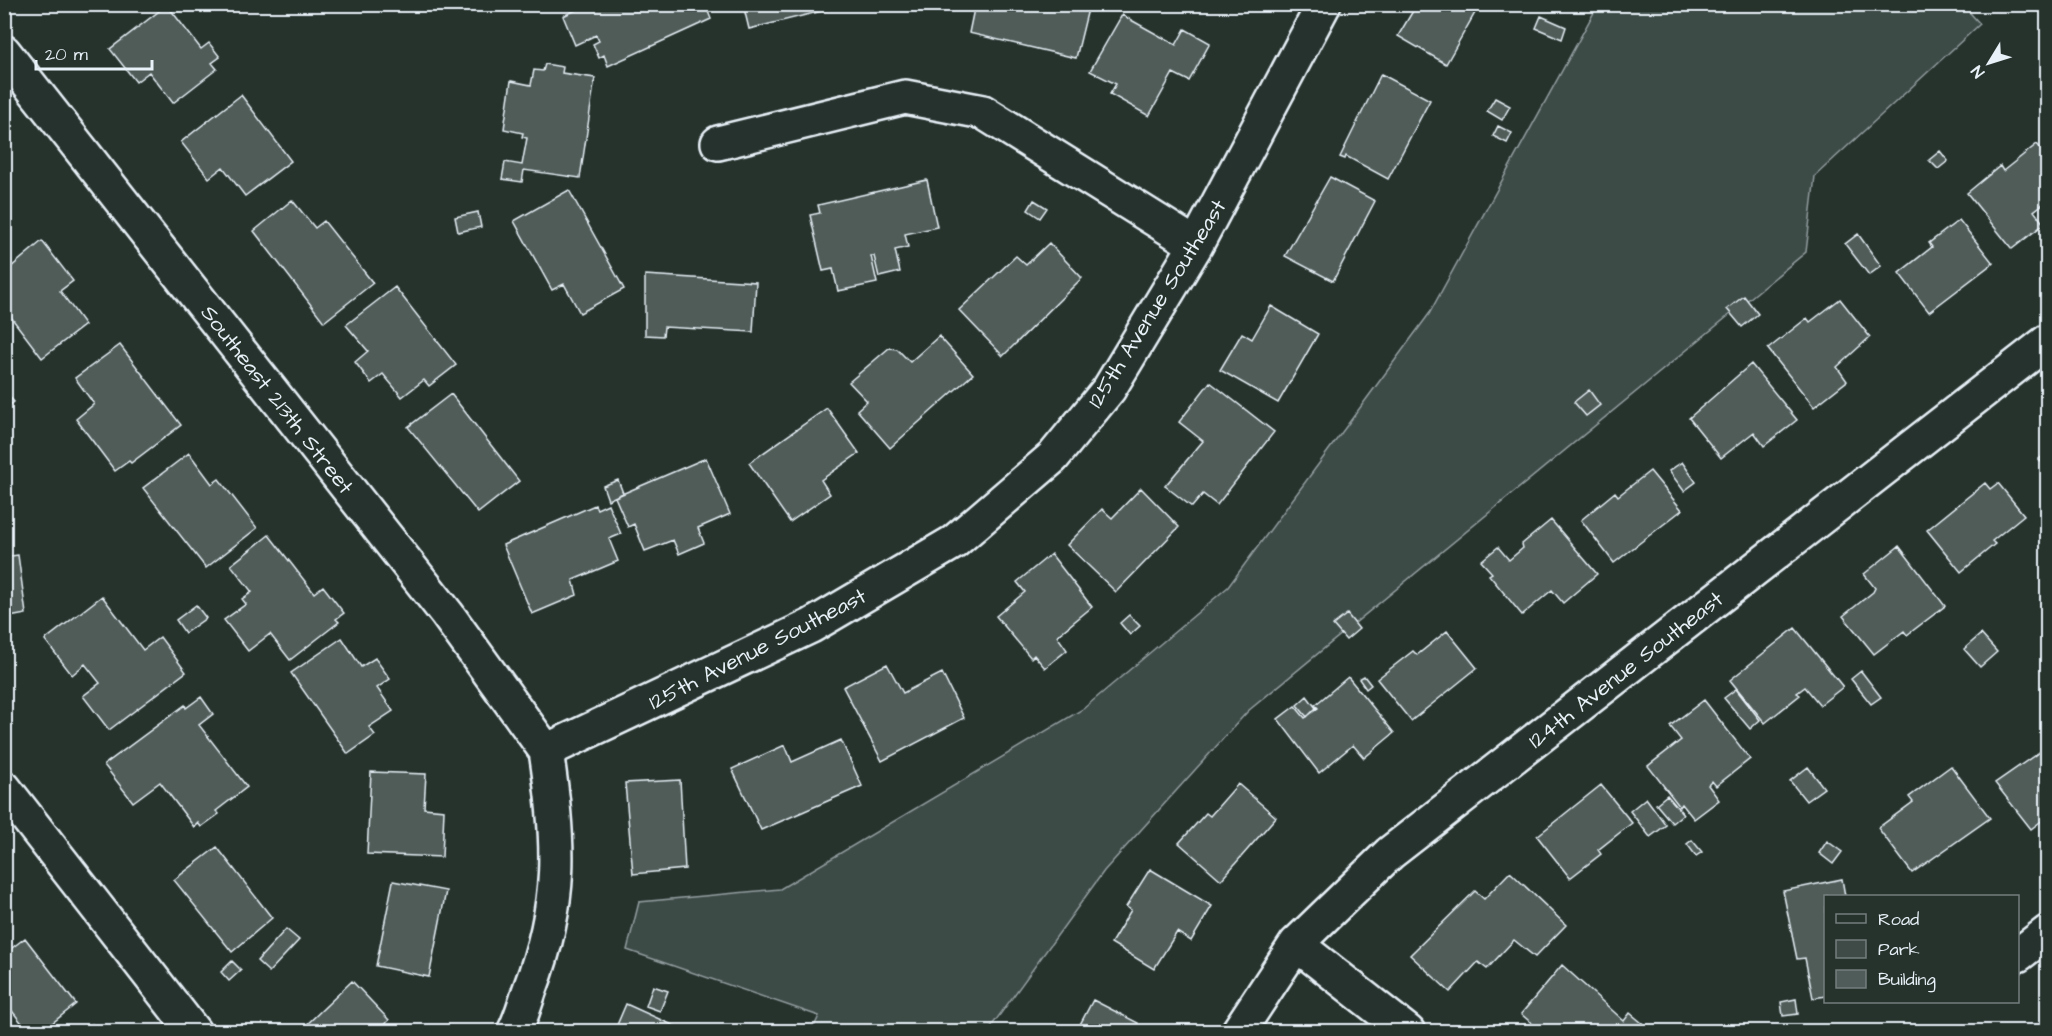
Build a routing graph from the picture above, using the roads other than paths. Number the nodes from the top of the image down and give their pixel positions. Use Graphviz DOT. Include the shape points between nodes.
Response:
graph roads {
  1 [pos="1324,4"];
  2 [pos="4,52"];
  3 [pos="718,143"];
  4 [pos="1196,245"];
  5 [pos="2048,341"];
  6 [pos="546,751"];
  7 [pos="4,788"];
  8 [pos="2048,932"];
  9 [pos="1296,944"];
  10 [pos="2019,954"];
  11 [pos="194,1032"];
  12 [pos="514,1032"];
  13 [pos="1238,1032"];
  14 [pos="1408,1032"];
  1 -- 4 [label="street, 125th Avenue Southeast"];
  2 -- 6 [label="street, Southeast 213th Street" via="447,614"];
  3 -- 4 [label="street" via="905,97 982,112"];
  4 -- 6 [label="street, 125th Avenue Southeast" via="1109,389 1053,457 954,543 811,626"];
  5 -- 9 [label="street, 124th Avenue Southeast" via="1390,852"];
  6 -- 12 [label="street" via="555,814 557,877 546,947"];
  7 -- 11 [label="street"];
  8 -- 10 [label="street"];
  9 -- 13 [label="street, 124th Avenue Southeast"];
  9 -- 14 [label="street"];
}
